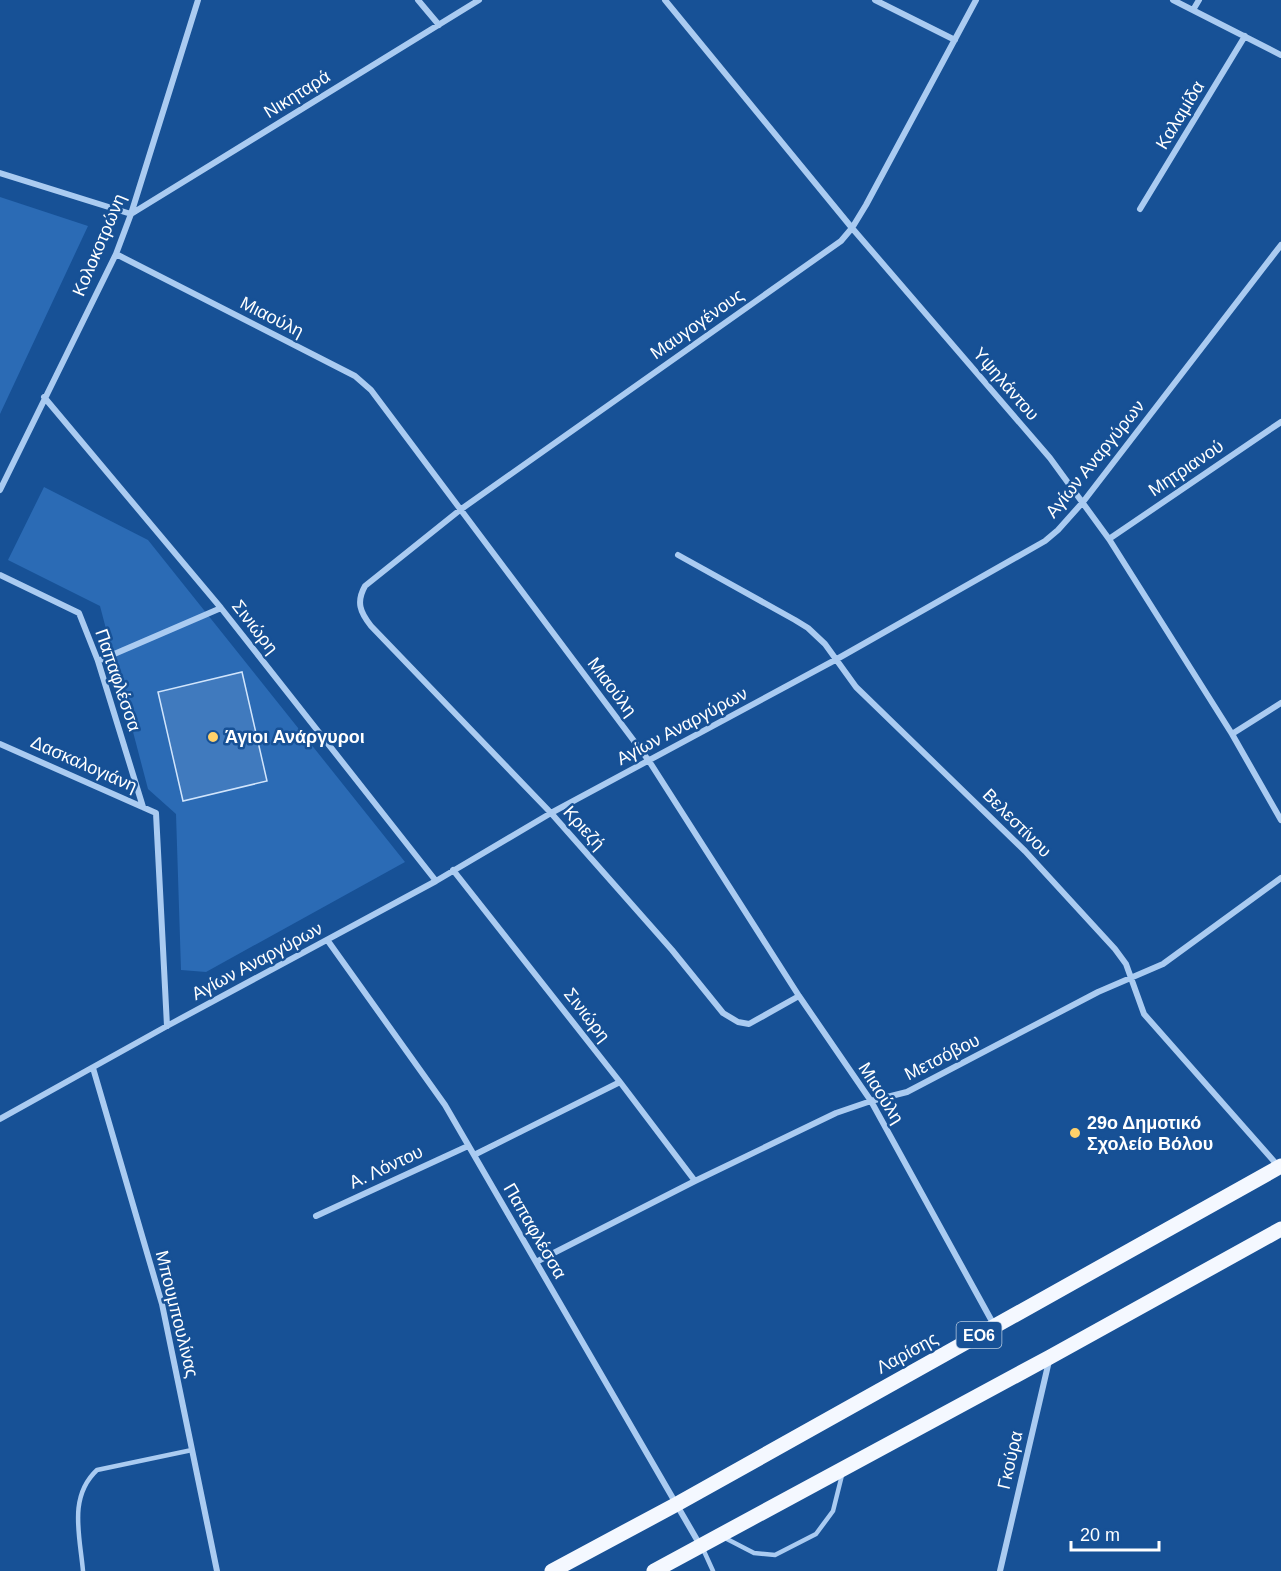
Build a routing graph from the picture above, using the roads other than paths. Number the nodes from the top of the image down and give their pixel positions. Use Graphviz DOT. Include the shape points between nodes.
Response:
graph roads {
  1 [pos="198,0"];
  2 [pos="418,0"];
  3 [pos="479,0"];
  4 [pos="665,0"];
  5 [pos="875,0"];
  6 [pos="976,0"];
  7 [pos="1173,0"];
  8 [pos="1199,0"];
  9 [pos="1193,10"];
  10 [pos="439,25"];
  11 [pos="1245,36"];
  12 [pos="955,39"];
  13 [pos="1281,55"];
  14 [pos="0,173"];
  15 [pos="1140,210"];
  16 [pos="131,214"];
  17 [pos="852,228"];
  18 [pos="1281,245"];
  19 [pos="116,254"];
  20 [pos="44,397"];
  21 [pos="1281,422"];
  22 [pos="0,490"];
  23 [pos="1083,502"];
  24 [pos="460,510"];
  25 [pos="1109,539"];
  26 [pos="678,555"];
  27 [pos="0,575"];
  28 [pos="359,604"];
  29 [pos="221,608"];
  30 [pos="837,659"];
  31 [pos="98,661"];
  32 [pos="1281,703"];
  33 [pos="1232,734"];
  34 [pos="0,744"];
  35 [pos="649,761"];
  36 [pos="143,807"];
  37 [pos="550,813"];
  38 [pos="1281,820"];
  39 [pos="453,870"];
  40 [pos="1281,878"];
  41 [pos="436,881"];
  42 [pos="328,941"];
  43 [pos="1132,978"];
  44 [pos="799,996"];
  45 [pos="167,1026"];
  46 [pos="93,1068"];
  47 [pos="620,1082"];
  48 [pos="871,1101"];
  49 [pos="0,1119"];
  50 [pos="468,1146"];
  51 [pos="474,1155"];
  52 [pos="1280,1167"];
  53 [pos="695,1181"];
  54 [pos="315,1216"];
  55 [pos="1281,1229"];
  56 [pos="536,1262"];
  57 [pos="995,1326"];
  58 [pos="1050,1357"];
  59 [pos="192,1450"];
  60 [pos="844,1468"];
  61 [pos="676,1504"];
  62 [pos="720,1535"];
  63 [pos="701,1546"];
  64 [pos="83,1571"];
  65 [pos="217,1571"];
  66 [pos="552,1571"];
  67 [pos="654,1571"];
  68 [pos="713,1571"];
  69 [pos="1000,1571"];
  1 -- 16 [label="street, Κολοκοτρώνη"];
  2 -- 10 [label="street"];
  3 -- 10 [label="street, Νικηταρά"];
  4 -- 17 [label="street, Υψηλάντου"];
  5 -- 12 [label="street"];
  6 -- 12 [label="street, Μαυγογένους"];
  7 -- 9 [label="street"];
  8 -- 9 [label="street"];
  9 -- 11 [label="street"];
  10 -- 16 [label="street, Νικηταρά"];
  11 -- 13 [label="street"];
  11 -- 15 [label="street, Καλαμίδα"];
  12 -- 17 [label="street, Μαυγογένους"];
  14 -- 16 [label="street"];
  16 -- 19 [label="street, Κολοκοτρώνη"];
  17 -- 23 [label="street, Υψηλάντου" via="1050,458"];
  17 -- 24 [label="street, Μαυγογένους" via="822,255"];
  18 -- 23 [label="street, Αγίων Αναργύρων"];
  19 -- 20 [label="street, Κολοκοτρώνη"];
  19 -- 24 [label="street, Μιαούλη" via="365,383"];
  20 -- 22 [label="street, Κολοκοτρώνη"];
  20 -- 29 [label="street, Σινιώρη"];
  21 -- 25 [label="street, Μητριανού"];
  23 -- 25 [label="street, Υψηλάντου"];
  23 -- 30 [label="street, Αγίων Αναργύρων" via="1058,530 1026,553"];
  24 -- 28 [label="street, Μαυγογένους" via="365,586"];
  24 -- 35 [label="street, Μιαούλη"];
  25 -- 33 [label="street, Υψηλάντου"];
  26 -- 30 [label="street, Βελεστίνου" via="808,628"];
  27 -- 31 [label="street, Παπαφλέσσα" via="79,613"];
  28 -- 37 [label="street, Κριεζή" via="371,626"];
  29 -- 31 [label="street"];
  29 -- 41 [label="street, Σινιώρη"];
  30 -- 35 [label="street, Αγίων Αναργύρων"];
  30 -- 43 [label="street, Βελεστίνου" via="856,687 1025,851 1115,949"];
  31 -- 36 [label="street, Παπαφλέσσα"];
  32 -- 33 [label="street"];
  33 -- 38 [label="street, Υψηλάντου"];
  34 -- 36 [label="street, Δασκαλογιάνη"];
  35 -- 37 [label="street, Αγίων Αναργύρων"];
  35 -- 44 [label="street, Μιαούλη"];
  36 -- 45 [label="street, Δασκαλογιάνη" via="156,813"];
  37 -- 39 [label="street, Αγίων Αναργύρων"];
  37 -- 44 [label="street, Κριεζή" via="731,1020 749,1024"];
  39 -- 41 [label="street, Αγίων Αναργύρων"];
  39 -- 47 [label="street, Σινιώρη"];
  40 -- 43 [label="street, Μετσόβου" via="1163,964"];
  41 -- 42 [label="street, Αγίων Αναργύρων"];
  42 -- 45 [label="street, Αγίων Αναργύρων"];
  42 -- 50 [label="street, Παπαφλέσσα" via="445,1105"];
  43 -- 48 [label="street, Μετσόβου" via="907,1092"];
  43 -- 52 [label="street, Βελεστίνου" via="1144,1014"];
  44 -- 48 [label="street, Μιαούλη"];
  45 -- 46 [label="street, Αγίων Αναργύρων"];
  46 -- 49 [label="street, Αγίων Αναργύρων"];
  46 -- 59 [label="street, Μπουμπουλίνας" via="162,1305"];
  47 -- 51 [label="street"];
  47 -- 53 [label="street, Σινιώρη"];
  48 -- 53 [label="street, Μετσόβου" via="836,1113"];
  48 -- 57 [label="street, Μιαούλη"];
  50 -- 51 [label="street, Παπαφλέσσα"];
  50 -- 54 [label="street, Α. Λόντου"];
  51 -- 56 [label="street, Παπαφλέσσα"];
  52 -- 57 [label="main road, Λαρίσης / ΕΟ6"];
  53 -- 56 [label="street, Μετσόβου"];
  55 -- 58 [label="main road"];
  56 -- 61 [label="street, Παπαφλέσσα"];
  57 -- 61 [label="main road, Λαρίσης / ΕΟ6"];
  58 -- 60 [label="main road"];
  58 -- 69 [label="street, Γκούρα"];
  59 -- 64 [label="lane" via="97,1470 89,1477 77,1509"];
  59 -- 65 [label="street, Μπουμπουλίνας"];
  60 -- 62 [label="main road"];
  60 -- 62 [label="lane" via="833,1511 816,1534 775,1555 754,1553"];
  61 -- 63 [label="street, Παπαφλέσσα"];
  61 -- 66 [label="main road, Λαρίσης / ΕΟ6"];
  62 -- 63 [label="main road"];
  63 -- 67 [label="main road"];
  63 -- 68 [label="lane"];
}
